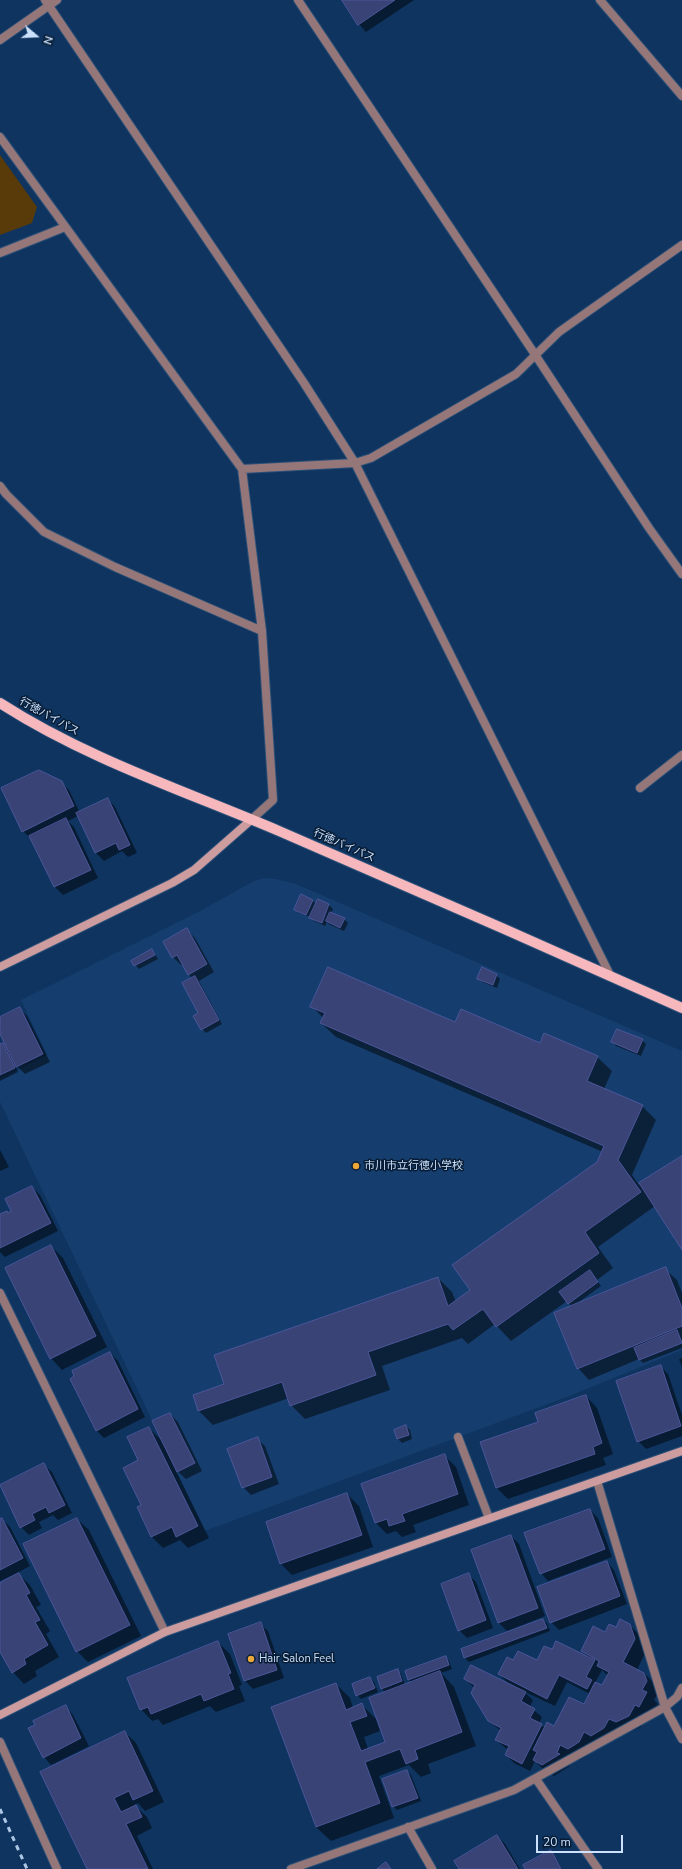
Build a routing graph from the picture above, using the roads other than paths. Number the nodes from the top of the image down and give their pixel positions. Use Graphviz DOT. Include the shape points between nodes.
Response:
graph roads {
  1 [pos="57,0"];
  2 [pos="298,0"];
  3 [pos="600,0"];
  4 [pos="47,3"];
  5 [pos="0,40"];
  6 [pos="682,96"];
  7 [pos="0,137"];
  8 [pos="65,227"];
  9 [pos="682,245"];
  10 [pos="0,253"];
  11 [pos="536,356"];
  12 [pos="355,463"];
  13 [pos="242,469"];
  14 [pos="0,486"];
  15 [pos="682,574"];
  16 [pos="262,631"];
  17 [pos="0,703"];
  18 [pos="682,755"];
  19 [pos="640,788"];
  20 [pos="251,820"];
  21 [pos="0,967"];
  22 [pos="610,975"];
  23 [pos="682,1008"];
  24 [pos="0,1293"];
  25 [pos="458,1437"];
  26 [pos="682,1451"];
  27 [pos="597,1481"];
  28 [pos="489,1518"];
  29 [pos="165,1632"];
  30 [pos="682,1688"];
  31 [pos="664,1707"];
  32 [pos="0,1715"];
  33 [pos="682,1739"];
  34 [pos="0,1742"];
  35 [pos="536,1778"];
  36 [pos="408,1827"];
  37 [pos="57,1869"];
  38 [pos="291,1869"];
  39 [pos="432,1869"];
  40 [pos="598,1869"];
  1 -- 4 [label="street"];
  2 -- 11 [label="street"];
  3 -- 6 [label="street"];
  4 -- 5 [label="street"];
  4 -- 12 [label="street"];
  7 -- 8 [label="street"];
  8 -- 10 [label="street"];
  8 -- 13 [label="street"];
  9 -- 11 [label="street" via="559,332"];
  11 -- 12 [label="street" via="516,374 371,458"];
  11 -- 15 [label="street"];
  12 -- 13 [label="street"];
  12 -- 22 [label="street"];
  13 -- 16 [label="street"];
  14 -- 16 [label="street" via="44,532 115,567"];
  16 -- 20 [label="street" via="273,800"];
  17 -- 20 [label="main road, 行徳バイパス" via="24,719 115,764"];
  18 -- 19 [label="street"];
  20 -- 21 [label="street" via="194,870 172,884"];
  20 -- 22 [label="main road, 行徳バイパス"];
  22 -- 23 [label="main road, 行徳バイパス"];
  24 -- 29 [label="street"];
  25 -- 28 [label="street"];
  26 -- 27 [label="street"];
  27 -- 28 [label="street"];
  27 -- 31 [label="street"];
  28 -- 29 [label="street"];
  29 -- 32 [label="street"];
  30 -- 31 [label="street" via="677,1697"];
  31 -- 33 [label="street"];
  31 -- 35 [label="street"];
  34 -- 37 [label="street"];
  35 -- 36 [label="street" via="514,1790"];
  35 -- 40 [label="street"];
  36 -- 38 [label="street"];
  36 -- 39 [label="street"];
}
